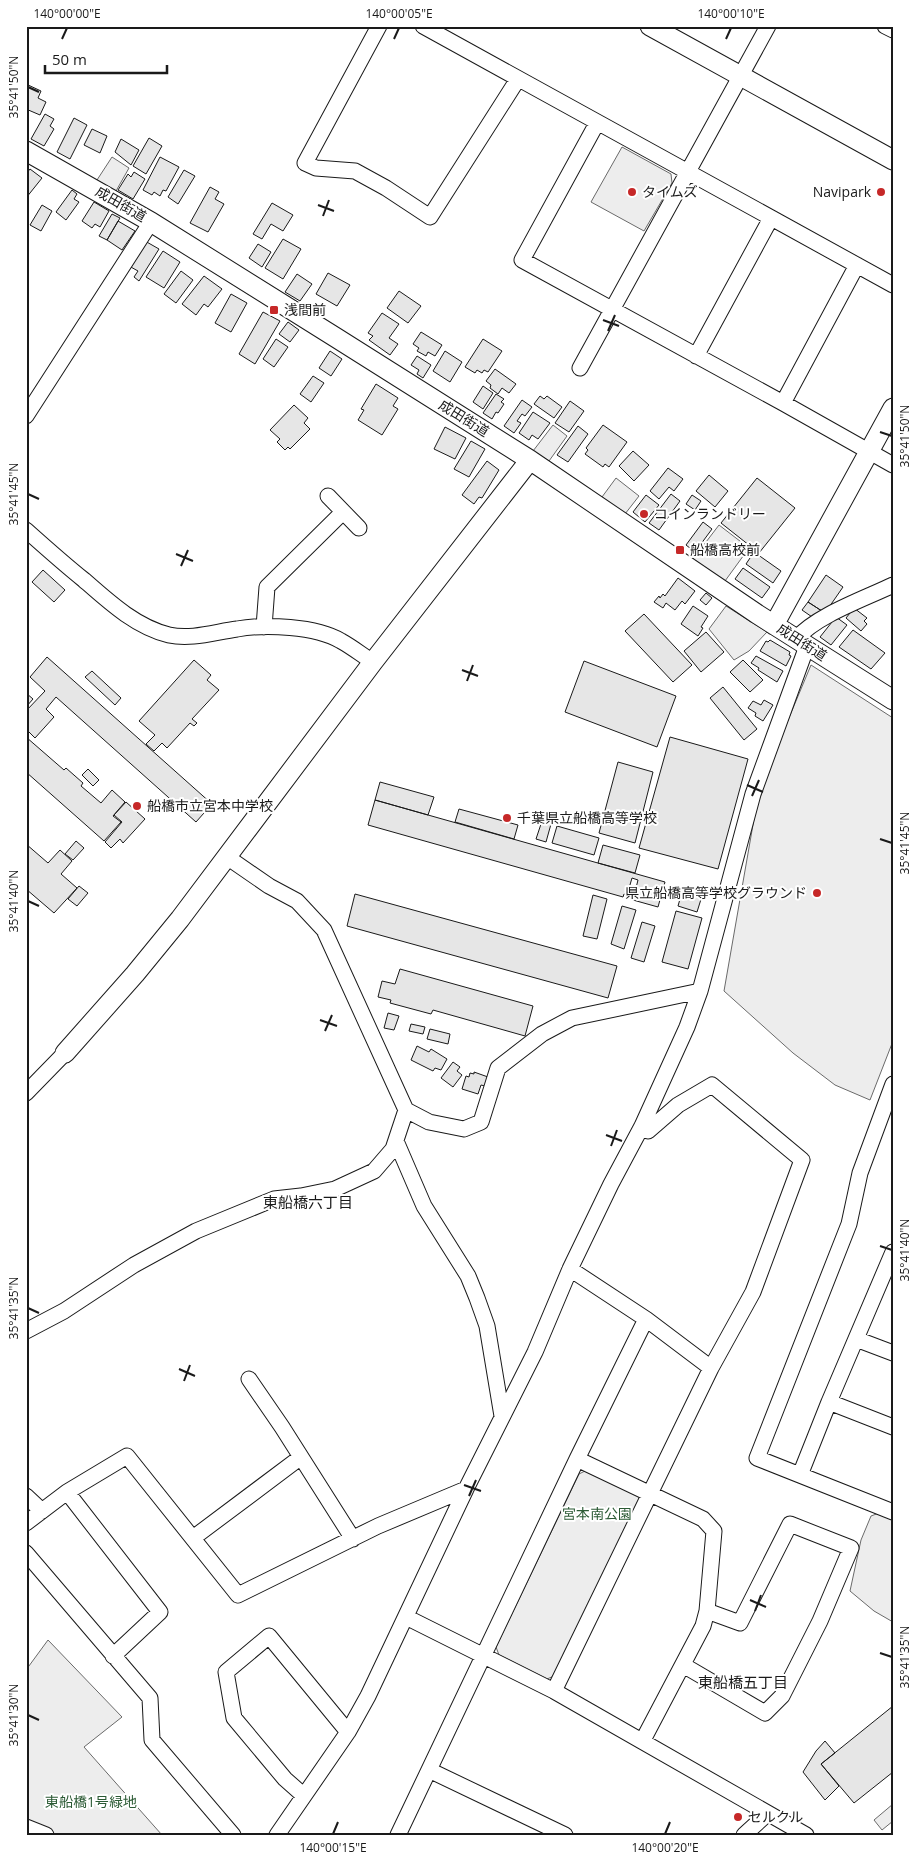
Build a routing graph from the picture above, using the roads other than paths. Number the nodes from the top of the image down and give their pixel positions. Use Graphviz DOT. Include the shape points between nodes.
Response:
graph roads {
  1 [pos="380,26"];
  2 [pos="423,26"];
  3 [pos="650,26"];
  4 [pos="768,26"];
  5 [pos="885,26"];
  6 [pos="893,30"];
  7 [pos="741,76"];
  8 [pos="518,79"];
  9 [pos="597,123"];
  10 [pos="26,151"];
  11 [pos="893,160"];
  12 [pos="688,172"];
  13 [pos="771,218"];
  14 [pos="151,222"];
  15 [pos="857,265"];
  16 [pos="893,285"];
  17 [pos="612,309"];
  18 [pos="696,356"];
  19 [pos="580,368"];
  20 [pos="784,403"];
  21 [pos="893,408"];
  22 [pos="26,416"];
  23 [pos="868,452"];
  24 [pos="530,460"];
  25 [pos="893,465"];
  26 [pos="328,496"];
  27 [pos="343,512"];
  28 [pos="359,528"];
  29 [pos="26,530"];
  30 [pos="893,585"];
  31 [pos="774,625"];
  32 [pos="264,627"];
  33 [pos="801,643"];
  34 [pos="373,662"];
  35 [pos="893,700"];
  36 [pos="227,857"];
  37 [pos="700,990"];
  38 [pos="65,1053"];
  39 [pos="893,1084"];
  40 [pos="26,1093"];
  41 [pos="406,1110"];
  42 [pos="642,1126"];
  43 [pos="396,1141"];
  44 [pos="891,1262"];
  45 [pos="570,1270"];
  46 [pos="646,1319"];
  47 [pos="26,1331"];
  48 [pos="856,1339"];
  49 [pos="893,1353"];
  50 [pos="710,1368"];
  51 [pos="249,1379"];
  52 [pos="828,1402"];
  53 [pos="502,1416"];
  54 [pos="893,1427"];
  55 [pos="301,1457"];
  56 [pos="577,1459"];
  57 [pos="800,1475"];
  58 [pos="466,1489"];
  59 [pos="68,1492"];
  60 [pos="650,1493"];
  61 [pos="26,1496"];
  62 [pos="42,1511"];
  63 [pos="893,1512"];
  64 [pos="26,1523"];
  65 [pos="193,1538"];
  66 [pos="353,1539"];
  67 [pos="26,1553"];
  68 [pos="707,1611"];
  69 [pos="406,1617"];
  70 [pos="484,1654"];
  71 [pos="113,1656"];
  72 [pos="683,1666"];
  73 [pos="554,1690"];
  74 [pos="348,1732"];
  75 [pos="643,1740"];
  76 [pos="429,1770"];
  77 [pos="303,1795"];
  78 [pos="767,1814"];
  79 [pos="26,1827"];
  80 [pos="281,1833"];
  81 [pos="46,1835"];
  82 [pos="233,1835"];
  83 [pos="398,1835"];
  84 [pos="565,1835"];
  85 [pos="744,1835"];
  86 [pos="806,1835"];
  1 -- 8 [label="street" via="305,163 316,168 355,171 430,217"];
  2 -- 8 [label="street"];
  3 -- 7 [label="street"];
  4 -- 7 [label="street"];
  5 -- 6 [label="street"];
  7 -- 11 [label="street"];
  7 -- 12 [label="street"];
  8 -- 9 [label="street"];
  9 -- 12 [label="street"];
  9 -- 17 [label="street" via="522,260"];
  10 -- 14 [label="street, 成田街道"];
  12 -- 13 [label="street"];
  12 -- 17 [label="street"];
  13 -- 15 [label="street"];
  13 -- 18 [label="street"];
  14 -- 22 [label="street"];
  14 -- 24 [label="street, 成田街道"];
  15 -- 16 [label="street"];
  15 -- 20 [label="street"];
  17 -- 18 [label="street"];
  17 -- 19 [label="street"];
  18 -- 20 [label="street"];
  20 -- 23 [label="street"];
  21 -- 23 [label="street"];
  23 -- 25 [label="street"];
  23 -- 31 [label="street"];
  24 -- 31 [label="street, 成田街道"];
  24 -- 34 [label="street"];
  26 -- 27 [label="street"];
  27 -- 28 [label="street"];
  27 -- 32 [label="street" via="266,587"];
  29 -- 32 [label="street" via="116,608 152,629 182,636"];
  30 -- 33 [label="street" via="805,629"];
  31 -- 33 [label="street, 成田街道"];
  32 -- 34 [label="street" via="302,628 323,633"];
  33 -- 35 [label="street, 成田街道"];
  33 -- 37 [label="street" via="753,794"];
  34 -- 36 [label="street"];
  36 -- 38 [label="street" via="135,974"];
  36 -- 41 [label="street" via="297,901 324,930"];
  37 -- 41 [label="street" via="572,1018 542,1034 498,1068 481,1122 464,1129 429,1122"];
  37 -- 42 [label="street" via="687,1027"];
  38 -- 40 [label="street"];
  39 -- 57 [label="street" via="860,1173 849,1224 757,1458"];
  41 -- 43 [label="street"];
  42 -- 45 [label="street"];
  42 -- 50 [label="street" via="648,1131 678,1105 712,1085 802,1160 753,1292"];
  43 -- 47 [label="street" via="374,1171 335,1189 274,1199 196,1231"];
  43 -- 53 [label="street" via="424,1206 474,1291 487,1326"];
  44 -- 48 [label="street"];
  45 -- 46 [label="street"];
  45 -- 53 [label="street" via="535,1352"];
  46 -- 50 [label="street"];
  46 -- 56 [label="street"];
  48 -- 49 [label="street"];
  48 -- 52 [label="street"];
  50 -- 60 [label="street"];
  51 -- 55 [label="street"];
  52 -- 54 [label="street"];
  52 -- 57 [label="street"];
  53 -- 58 [label="street"];
  55 -- 65 [label="street"];
  55 -- 66 [label="street"];
  56 -- 60 [label="street"];
  56 -- 70 [label="street"];
  57 -- 63 [label="street"];
  58 -- 66 [label="street"];
  58 -- 69 [label="street"];
  59 -- 62 [label="street"];
  59 -- 65 [label="street" via="127,1456"];
  59 -- 71 [label="street" via="160,1612"];
  60 -- 68 [label="street" via="703,1519 714,1531"];
  60 -- 73 [label="street"];
  61 -- 62 [label="street"];
  62 -- 64 [label="street"];
  65 -- 66 [label="street" via="238,1595"];
  67 -- 71 [label="street"];
  68 -- 72 [label="street"];
  68 -- 72 [label="street" via="740,1623 790,1524 851,1548 820,1621 782,1696 765,1712"];
  69 -- 70 [label="street"];
  69 -- 74 [label="street"];
  70 -- 73 [label="street"];
  70 -- 76 [label="street"];
  71 -- 82 [label="street" via="150,1698 152,1740"];
  72 -- 75 [label="street"];
  73 -- 75 [label="street"];
  74 -- 77 [label="street"];
  74 -- 77 [label="street" via="269,1636 226,1672 234,1718 285,1780"];
  75 -- 78 [label="street"];
  76 -- 83 [label="street"];
  76 -- 84 [label="street"];
  77 -- 80 [label="street"];
  78 -- 85 [label="street"];
  78 -- 86 [label="street"];
  79 -- 81 [label="street"];
}
